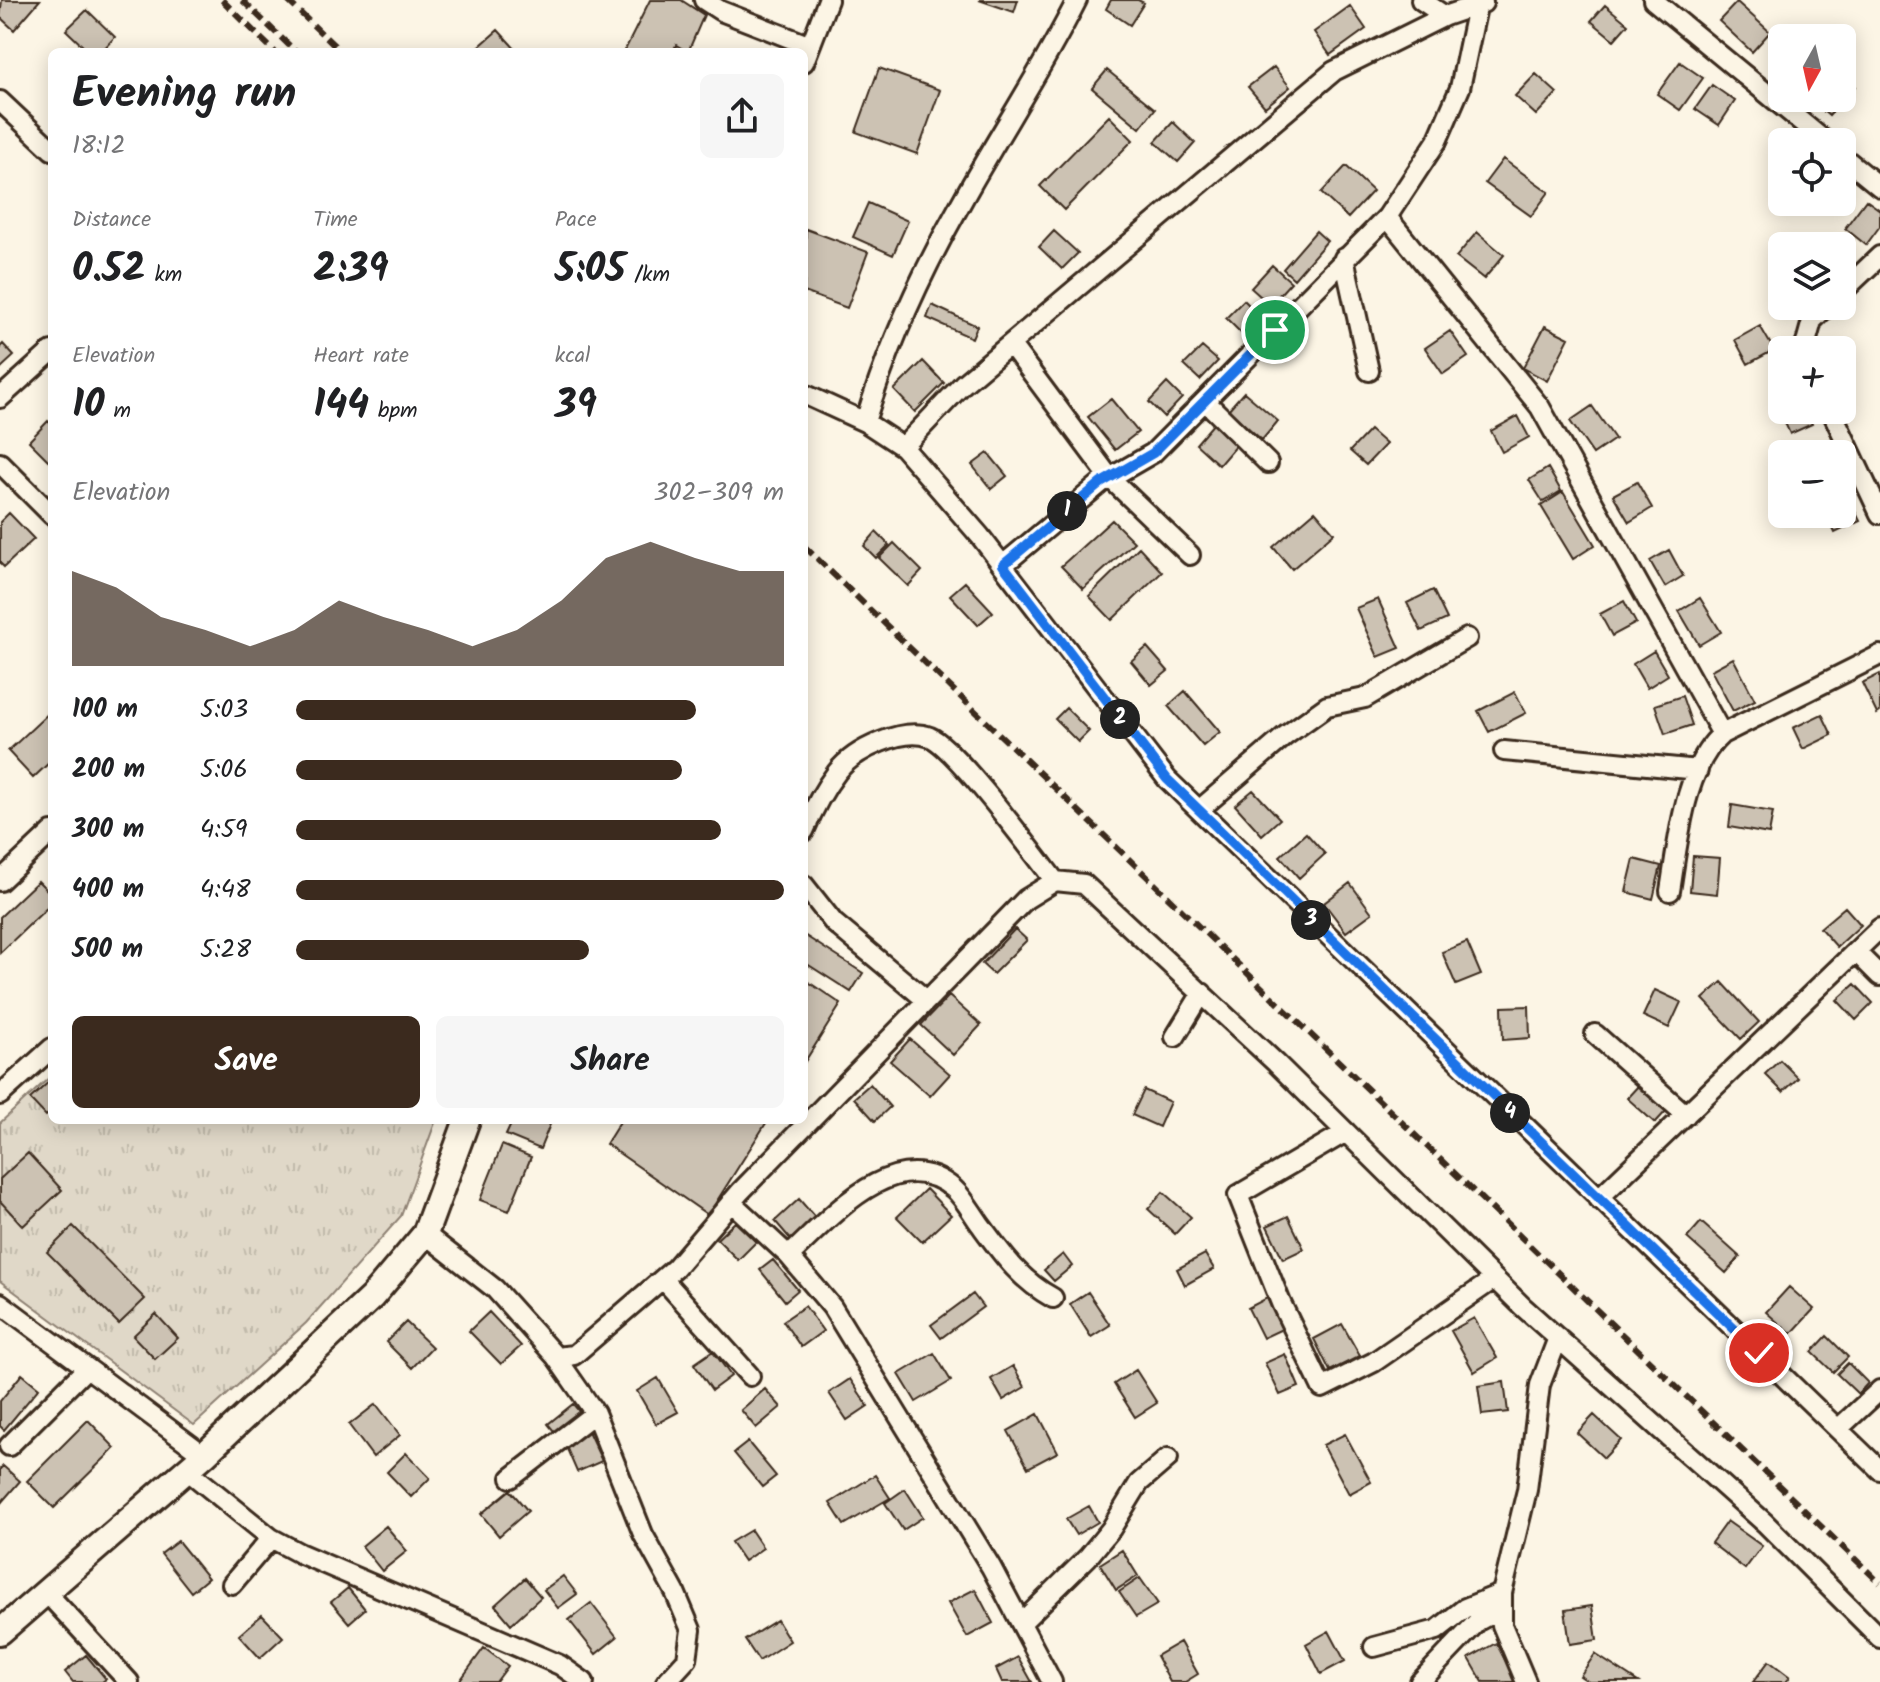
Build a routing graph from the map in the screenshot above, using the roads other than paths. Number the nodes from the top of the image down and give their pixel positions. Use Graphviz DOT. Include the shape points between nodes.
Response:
graph roads {
  1 [pos="704,0"];
  2 [pos="828,0"];
  3 [pos="1077,0"];
  4 [pos="1421,0"];
  5 [pos="1653,0"];
  6 [pos="1482,4"];
  7 [pos="1445,16"];
  8 [pos="795,48"];
  9 [pos="808,51"];
  10 [pos="0,101"];
  11 [pos="1809,128"];
  12 [pos="48,146"];
  13 [pos="1856,167"];
  14 [pos="1880,187"];
  15 [pos="1387,217"];
  16 [pos="1880,256"];
  17 [pos="1344,258"];
  18 [pos="1856,279"];
  19 [pos="1011,345"];
  20 [pos="48,355"];
  21 [pos="1369,371"];
  22 [pos="808,396"];
  23 [pos="0,398"];
  24 [pos="1206,402"];
  25 [pos="865,422"];
  26 [pos="1838,424"];
  27 [pos="903,447"];
  28 [pos="0,463"];
  29 [pos="1268,463"];
  30 [pos="1110,478"];
  31 [pos="48,511"];
  32 [pos="1880,514"];
  33 [pos="1190,555"];
  34 [pos="1003,565"];
  35 [pos="1467,638"];
  36 [pos="1880,655"];
  37 [pos="1722,734"];
  38 [pos="1504,751"];
  39 [pos="1698,770"];
  40 [pos="1199,810"];
  41 [pos="808,824"];
  42 [pos="48,836"];
  43 [pos="0,881"];
  44 [pos="1055,881"];
  45 [pos="808,890"];
  46 [pos="1670,891"];
  47 [pos="1880,928"];
  48 [pos="1856,952"];
  49 [pos="1880,976"];
  50 [pos="1202,993"];
  51 [pos="925,999"];
  52 [pos="1595,1034"];
  53 [pos="1175,1037"];
  54 [pos="48,1052"];
  55 [pos="0,1095"];
  56 [pos="1686,1115"];
  57 [pos="808,1121"];
  58 [pos="466,1124"];
  59 [pos="806,1124"];
  60 [pos="1346,1132"];
  61 [pos="1598,1199"];
  62 [pos="731,1202"];
  63 [pos="425,1234"];
  64 [pos="789,1256"];
  65 [pos="663,1279"];
  66 [pos="1494,1279"];
  67 [pos="1053,1298"];
  68 [pos="0,1303"];
  69 [pos="1558,1338"];
  70 [pos="556,1357"];
  71 [pos="87,1368"];
  72 [pos="750,1376"];
  73 [pos="1880,1390"];
  74 [pos="595,1413"];
  75 [pos="1838,1429"];
  76 [pos="9,1446"];
  77 [pos="1168,1458"];
  78 [pos="195,1462"];
  79 [pos="1880,1470"];
  80 [pos="511,1478"];
  81 [pos="271,1538"];
  82 [pos="232,1584"];
  83 [pos="46,1592"];
  84 [pos="1502,1600"];
  85 [pos="1021,1623"];
  86 [pos="0,1632"];
  87 [pos="1880,1638"];
  88 [pos="1374,1647"];
  89 [pos="129,1682"];
  90 [pos="584,1682"];
  91 [pos="666,1682"];
  92 [pos="1052,1682"];
  93 [pos="1420,1682"];
  94 [pos="1526,1682"];
  1 -- 8 [label="street"];
  2 -- 9 [label="street"];
  3 -- 25 [label="street" via="960,204 884,360"];
  4 -- 7 [label="street"];
  5 -- 11 [label="street"];
  6 -- 7 [label="street"];
  6 -- 15 [label="street" via="1437,141"];
  7 -- 19 [label="street" via="1334,71"];
  10 -- 12 [label="street"];
  13 -- 14 [label="street"];
  15 -- 17 [label="street"];
  15 -- 37 [label="street" via="1540,407"];
  16 -- 18 [label="street"];
  17 -- 21 [label="street"];
  17 -- 24 [label="street"];
  19 -- 27 [label="street" via="963,384"];
  19 -- 30 [label="street"];
  20 -- 23 [label="street"];
  22 -- 25 [label="street"];
  24 -- 29 [label="street"];
  24 -- 30 [label="street" via="1153,453"];
  25 -- 27 [label="street"];
  26 -- 32 [label="street"];
  27 -- 34 [label="street"];
  28 -- 31 [label="street"];
  30 -- 33 [label="street"];
  30 -- 34 [label="street"];
  34 -- 40 [label="street" via="1167,779"];
  35 -- 40 [label="street" via="1365,698 1327,706"];
  36 -- 37 [label="street"];
  37 -- 39 [label="street" via="1706,749"];
  38 -- 39 [label="street"];
  39 -- 46 [label="street" via="1682,818"];
  40 -- 61 [label="street"];
  41 -- 44 [label="street" via="838,770 865,751 907,733 933,738"];
  42 -- 43 [label="street"];
  44 -- 50 [label="street" via="1084,884"];
  44 -- 51 [label="street" via="1026,899"];
  45 -- 51 [label="street" via="834,923"];
  47 -- 48 [label="street"];
  48 -- 49 [label="street"];
  48 -- 56 [label="street"];
  50 -- 53 [label="street"];
  50 -- 60 [label="street"];
  51 -- 57 [label="street"];
  52 -- 56 [label="street"];
  54 -- 55 [label="street"];
  56 -- 61 [label="street"];
  58 -- 63 [label="main road"];
  59 -- 62 [label="street"];
  60 -- 66 [label="street"];
  60 -- 66 [label="street" via="1238,1195 1322,1388 1374,1362"];
  61 -- 75 [label="street"];
  62 -- 64 [label="street"];
  62 -- 65 [label="street"];
  63 -- 70 [label="street" via="495,1289"];
  63 -- 78 [label="main road" via="372,1297"];
  64 -- 67 [label="street" via="869,1186 901,1173 935,1176 956,1190 1029,1285"];
  64 -- 85 [label="street" via="832,1307"];
  65 -- 70 [label="street" via="574,1355"];
  65 -- 72 [label="street"];
  66 -- 69 [label="street"];
  68 -- 71 [label="street"];
  69 -- 84 [label="street" via="1540,1385 1527,1490"];
  69 -- 87 [label="street" via="1765,1523"];
  70 -- 74 [label="street"];
  71 -- 76 [label="street"];
  71 -- 78 [label="street"];
  73 -- 75 [label="street"];
  74 -- 80 [label="street"];
  74 -- 91 [label="street" via="643,1534 691,1630 687,1659"];
  75 -- 79 [label="street"];
  77 -- 85 [label="street" via="1139,1483 1088,1557"];
  78 -- 81 [label="street"];
  78 -- 83 [label="main road"];
  81 -- 82 [label="street"];
  81 -- 90 [label="street" via="560,1665"];
  83 -- 86 [label="main road"];
  83 -- 89 [label="street"];
  84 -- 88 [label="street" via="1465,1608 1437,1630"];
  84 -- 93 [label="street"];
  84 -- 94 [label="street" via="1502,1625"];
  85 -- 92 [label="street"];
}
